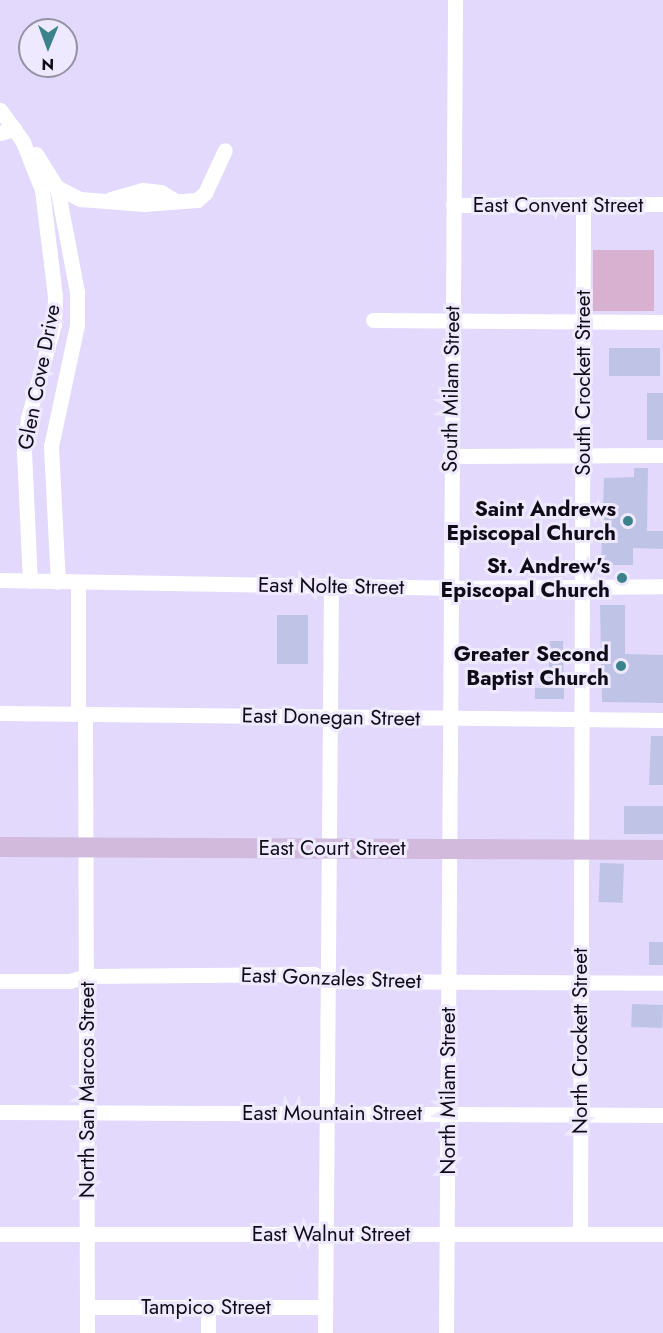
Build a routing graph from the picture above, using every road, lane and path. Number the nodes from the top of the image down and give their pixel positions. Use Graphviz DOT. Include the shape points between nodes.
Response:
graph roads {
  1 [pos="455,0"];
  2 [pos="0,110"];
  3 [pos="12,135"];
  4 [pos="225,150"];
  5 [pos="57,186"];
  6 [pos="80,199"];
  7 [pos="584,204"];
  8 [pos="663,204"];
  9 [pos="453,206"];
  10 [pos="63,213"];
  11 [pos="372,320"];
  12 [pos="583,321"];
  13 [pos="663,322"];
  14 [pos="451,323"];
  15 [pos="28,418"];
  16 [pos="54,421"];
  17 [pos="663,454"];
  18 [pos="583,455"];
  19 [pos="450,456"];
  20 [pos="0,580"];
  21 [pos="30,581"];
  22 [pos="58,582"];
  23 [pos="78,583"];
  24 [pos="331,585"];
  25 [pos="584,585"];
  26 [pos="663,586"];
  27 [pos="449,588"];
  28 [pos="0,713"];
  29 [pos="81,713"];
  30 [pos="330,716"];
  31 [pos="448,718"];
  32 [pos="581,719"];
  33 [pos="663,720"];
  34 [pos="0,846"];
  35 [pos="83,846"];
  36 [pos="331,848"];
  37 [pos="448,849"];
  38 [pos="580,849"];
  39 [pos="663,850"];
  40 [pos="88,976"];
  41 [pos="0,981"];
  42 [pos="329,981"];
  43 [pos="449,982"];
  44 [pos="580,982"];
  45 [pos="663,983"];
  46 [pos="0,1112"];
  47 [pos="87,1113"];
  48 [pos="447,1113"];
  49 [pos="329,1114"];
  50 [pos="579,1115"];
  51 [pos="663,1115"];
  52 [pos="447,1233"];
  53 [pos="0,1234"];
  54 [pos="325,1234"];
  55 [pos="580,1234"];
  56 [pos="663,1234"];
  57 [pos="87,1235"];
  58 [pos="87,1307"];
  59 [pos="208,1307"];
  60 [pos="325,1307"];
  61 [pos="87,1333"];
  62 [pos="208,1333"];
  63 [pos="325,1333"];
  64 [pos="446,1333"];
  1 -- 9 [label="street, South Milam Street"];
  2 -- 3 [label="street, Glen Cove Drive"];
  3 -- 5 [label="street, Glen Cove Drive" via="32,149"];
  3 -- 15 [label="street, Glen Cove Drive" via="42,190 55,296 54,324"];
  4 -- 6 [label="street" via="205,193 197,200 174,200 161,192 142,190 111,199"];
  5 -- 6 [label="street"];
  5 -- 10 [label="street, Glen Cove Drive"];
  6 -- 10 [label="street"];
  7 -- 8 [label="street, East Convent Street"];
  7 -- 9 [label="street, East Convent Street"];
  7 -- 12 [label="street, South Crockett Street"];
  9 -- 14 [label="street, South Milam Street"];
  10 -- 16 [label="street, Glen Cove Drive" via="77,292 77,325"];
  11 -- 14 [label="street"];
  12 -- 13 [label="street"];
  12 -- 14 [label="street"];
  12 -- 18 [label="street, South Crockett Street"];
  14 -- 19 [label="street, South Milam Street"];
  15 -- 16 [label="street"];
  15 -- 21 [label="street, Glen Cove Drive" via="24,451"];
  16 -- 22 [label="street, Glen Cove Drive" via="51,483"];
  17 -- 18 [label="street"];
  18 -- 19 [label="street"];
  18 -- 25 [label="street, South Crockett Street"];
  19 -- 27 [label="street, South Milam Street"];
  20 -- 21 [label="street, East Nolte Street"];
  21 -- 22 [label="street, East Nolte Street"];
  22 -- 23 [label="street, East Nolte Street"];
  23 -- 24 [label="street, East Nolte Street"];
  23 -- 29 [label="street, North San Marcos Street"];
  24 -- 27 [label="street, East Nolte Street"];
  24 -- 30 [label="street"];
  25 -- 26 [label="street, East Nolte Street"];
  25 -- 27 [label="street, East Nolte Street"];
  25 -- 32 [label="street, South Crockett Street"];
  27 -- 31 [label="street, South Milam Street"];
  28 -- 29 [label="street, East Donegan Street"];
  29 -- 30 [label="street, East Donegan Street"];
  29 -- 35 [label="street, North San Marcos Street"];
  30 -- 31 [label="street, East Donegan Street"];
  30 -- 36 [label="street"];
  31 -- 32 [label="street, East Donegan Street"];
  31 -- 37 [label="street, South Milam Street"];
  32 -- 33 [label="street, East Donegan Street"];
  32 -- 38 [label="street, South Crockett Street"];
  34 -- 35 [label="main road, East Court Street"];
  35 -- 36 [label="main road, East Court Street"];
  35 -- 40 [label="street, North San Marcos Street"];
  36 -- 37 [label="main road, East Court Street"];
  36 -- 42 [label="street"];
  37 -- 38 [label="main road, East Court Street"];
  37 -- 43 [label="street, North Milam Street"];
  38 -- 39 [label="main road, East Court Street"];
  38 -- 44 [label="street, North Crockett Street"];
  40 -- 41 [label="street, East Gonzales Street" via="69,981"];
  40 -- 42 [label="street, East Gonzales Street" via="314,974"];
  40 -- 47 [label="street, North San Marcos Street"];
  42 -- 43 [label="street, East Gonzales Street"];
  42 -- 49 [label="street"];
  43 -- 44 [label="street, East Gonzales Street"];
  43 -- 48 [label="street, North Milam Street"];
  44 -- 45 [label="street, East Gonzales Street"];
  44 -- 50 [label="street, North Crockett Street"];
  46 -- 47 [label="street, East Mountain Street"];
  47 -- 49 [label="street, East Mountain Street"];
  47 -- 57 [label="street, North San Marcos Street"];
  48 -- 49 [label="street, East Mountain Street"];
  48 -- 50 [label="street, East Mountain Street"];
  48 -- 52 [label="street, North Milam Street"];
  49 -- 54 [label="street"];
  50 -- 51 [label="street, East Mountain Street"];
  50 -- 55 [label="street, North Crockett Street"];
  52 -- 54 [label="street, East Walnut Street"];
  52 -- 55 [label="street, East Walnut Street"];
  52 -- 64 [label="street, North Milam Street"];
  53 -- 57 [label="street, East Walnut Street"];
  54 -- 57 [label="street, East Walnut Street"];
  54 -- 60 [label="street"];
  55 -- 56 [label="street, East Walnut Street"];
  57 -- 58 [label="street, North San Marcos Street"];
  58 -- 59 [label="street, Tampico Street"];
  58 -- 61 [label="street, North San Marcos Street"];
  59 -- 60 [label="street, Tampico Street"];
  59 -- 62 [label="street"];
  60 -- 63 [label="street"];
}
